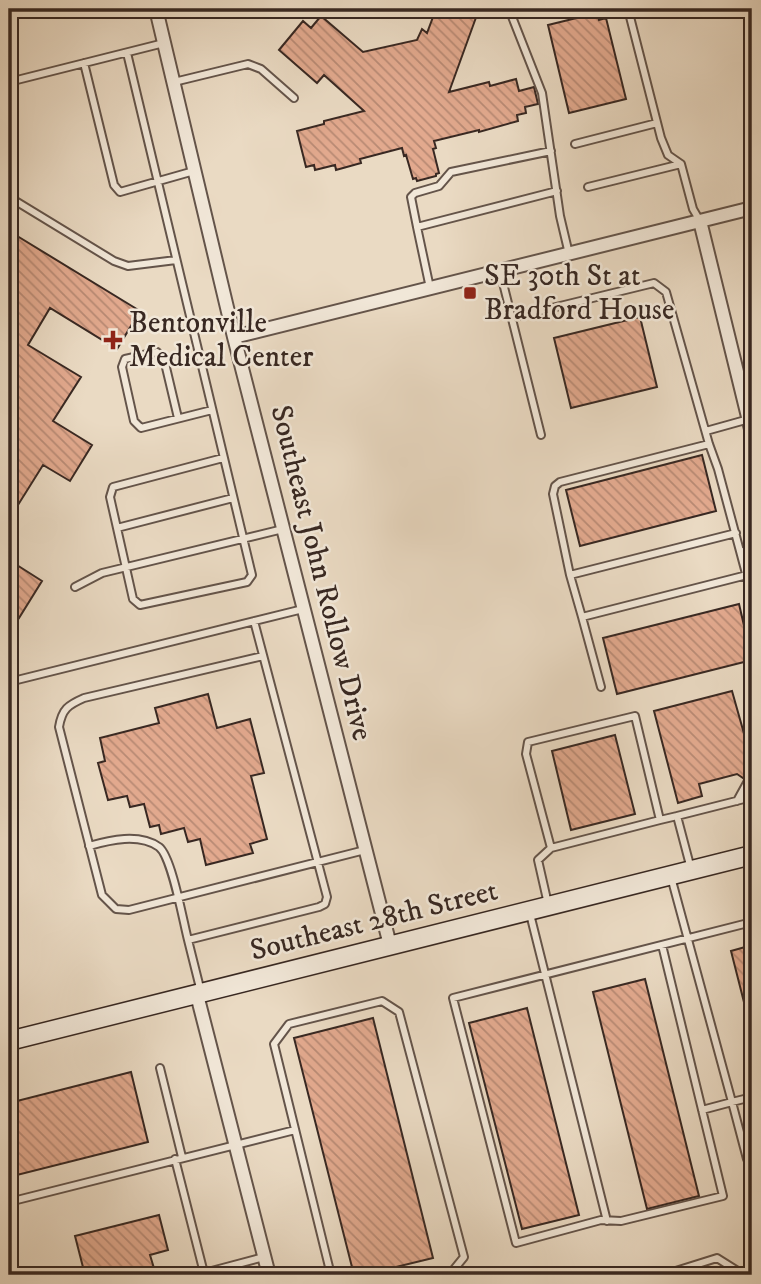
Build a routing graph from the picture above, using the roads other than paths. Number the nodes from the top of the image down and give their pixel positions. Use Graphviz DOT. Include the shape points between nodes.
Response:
graph roads {
  1 [pos="156,9"];
  2 [pos="509,9"];
  3 [pos="628,9"];
  4 [pos="164,43"];
  5 [pos="127,53"];
  6 [pos="85,63"];
  7 [pos="9,82"];
  8 [pos="173,83"];
  9 [pos="295,98"];
  10 [pos="657,123"];
  11 [pos="575,144"];
  12 [pos="551,151"];
  13 [pos="681,164"];
  14 [pos="194,171"];
  15 [pos="157,182"];
  16 [pos="588,187"];
  17 [pos="557,191"];
  18 [pos="9,197"];
  19 [pos="752,208"];
  20 [pos="700,221"];
  21 [pos="417,227"];
  22 [pos="569,254"];
  23 [pos="176,260"];
  24 [pos="500,271"];
  25 [pos="430,288"];
  26 [pos="511,318"];
  27 [pos="234,337"];
  28 [pos="212,410"];
  29 [pos="178,418"];
  30 [pos="751,424"];
  31 [pos="706,431"];
  32 [pos="541,435"];
  33 [pos="709,444"];
  34 [pos="223,458"];
  35 [pos="233,498"];
  36 [pos="117,528"];
  37 [pos="283,529"];
  38 [pos="736,533"];
  39 [pos="243,540"];
  40 [pos="752,549"];
  41 [pos="741,552"];
  42 [pos="125,568"];
  43 [pos="570,575"];
  44 [pos="747,575"];
  45 [pos="75,587"];
  46 [pos="752,596"];
  47 [pos="303,609"];
  48 [pos="582,617"];
  49 [pos="254,621"];
  50 [pos="263,656"];
  51 [pos="9,682"];
  52 [pos="601,687"];
  53 [pos="748,781"];
  54 [pos="752,797"];
  55 [pos="737,801"];
  56 [pos="677,816"];
  57 [pos="660,820"];
  58 [pos="89,846"];
  59 [pos="551,848"];
  60 [pos="365,850"];
  61 [pos="752,855"];
  62 [pos="317,861"];
  63 [pos="691,870"];
  64 [pos="671,875"];
  65 [pos="177,897"];
  66 [pos="548,906"];
  67 [pos="529,911"];
  68 [pos="752,922"];
  69 [pos="689,939"];
  70 [pos="188,940"];
  71 [pos="390,945"];
  72 [pos="662,946"];
  73 [pos="545,975"];
  74 [pos="200,994"];
  75 [pos="9,1041"];
  76 [pos="160,1068"];
  77 [pos="752,1097"];
  78 [pos="732,1102"];
  79 [pos="702,1110"];
  80 [pos="295,1130"];
  81 [pos="237,1145"];
  82 [pos="179,1158"];
  83 [pos="752,1158"];
  84 [pos="9,1202"];
  85 [pos="607,1220"];
  86 [pos="264,1257"];
  87 [pos="203,1274"];
  88 [pos="269,1275"];
  89 [pos="331,1275"];
  90 [pos="442,1275"];
  91 [pos="663,1275"];
  92 [pos="744,1275"];
  1 -- 4 [label="street, Southeast John Rollow Drive"];
  2 -- 12 [label="lane" via="542,93"];
  3 -- 10 [label="lane"];
  4 -- 5 [label="lane"];
  4 -- 8 [label="street, Southeast John Rollow Drive"];
  5 -- 6 [label="lane"];
  5 -- 15 [label="lane"];
  6 -- 7 [label="lane"];
  6 -- 15 [label="lane" via="114,185 120,192"];
  8 -- 9 [label="lane" via="248,64 261,69"];
  8 -- 14 [label="street, Southeast John Rollow Drive"];
  10 -- 11 [label="lane"];
  10 -- 13 [label="lane" via="668,155"];
  12 -- 17 [label="lane"];
  12 -- 21 [label="lane" via="451,172 439,186 411,197"];
  13 -- 16 [label="lane"];
  13 -- 20 [label="lane"];
  14 -- 15 [label="lane"];
  14 -- 27 [label="street, Southeast John Rollow Drive"];
  15 -- 23 [label="lane"];
  17 -- 21 [label="lane"];
  17 -- 22 [label="lane"];
  18 -- 23 [label="lane" via="114,261 128,266"];
  19 -- 20 [label="street"];
  20 -- 22 [label="street"];
  20 -- 30 [label="street"];
  21 -- 25 [label="lane"];
  22 -- 24 [label="street"];
  23 -- 28 [label="lane"];
  24 -- 25 [label="street"];
  24 -- 26 [label="lane"];
  25 -- 27 [label="street"];
  26 -- 31 [label="lane" via="654,283 660,286"];
  26 -- 32 [label="lane"];
  27 -- 37 [label="street, Southeast John Rollow Drive"];
  28 -- 29 [label="lane"];
  28 -- 34 [label="lane"];
  29 -- 29 [label="lane" via="141,428 134,421 122,367 125,359 157,352 164,359"];
  30 -- 31 [label="lane"];
  31 -- 33 [label="lane"];
  33 -- 38 [label="lane"];
  33 -- 43 [label="lane" via="555,486"];
  34 -- 35 [label="lane"];
  34 -- 36 [label="lane" via="113,487 110,497"];
  35 -- 36 [label="lane"];
  35 -- 39 [label="lane"];
  36 -- 42 [label="lane"];
  37 -- 39 [label="lane"];
  37 -- 47 [label="street, Southeast John Rollow Drive"];
  38 -- 41 [label="lane"];
  38 -- 43 [label="lane"];
  39 -- 42 [label="lane"];
  39 -- 42 [label="lane" via="252,575 247,582 140,605 133,599"];
  40 -- 41 [label="lane"];
  41 -- 44 [label="lane"];
  42 -- 45 [label="lane"];
  43 -- 48 [label="lane"];
  44 -- 46 [label="lane"];
  44 -- 48 [label="lane"];
  47 -- 49 [label="lane"];
  47 -- 60 [label="street, Southeast John Rollow Drive"];
  48 -- 52 [label="lane"];
  49 -- 50 [label="lane"];
  49 -- 51 [label="lane"];
  50 -- 58 [label="lane" via="84,698 67,706 59,727"];
  50 -- 62 [label="lane"];
  53 -- 55 [label="lane"];
  54 -- 55 [label="lane"];
  55 -- 56 [label="lane"];
  56 -- 57 [label="lane"];
  56 -- 63 [label="lane"];
  57 -- 59 [label="lane"];
  57 -- 59 [label="lane" via="635,716 528,742 526,754"];
  58 -- 65 [label="lane" via="137,839 158,847 168,859"];
  58 -- 65 [label="lane" via="102,895 116,909"];
  59 -- 66 [label="lane" via="538,860"];
  60 -- 62 [label="lane"];
  60 -- 71 [label="street, Southeast John Rollow Drive"];
  61 -- 63 [label="main road, Southeast 28th Street"];
  62 -- 65 [label="lane"];
  62 -- 70 [label="lane" via="326,904"];
  63 -- 64 [label="main road, Southeast 28th Street"];
  64 -- 66 [label="main road, Southeast 28th Street"];
  64 -- 69 [label="lane"];
  65 -- 70 [label="lane"];
  66 -- 67 [label="main road, Southeast 28th Street"];
  67 -- 71 [label="main road, Southeast 28th Street"];
  67 -- 73 [label="lane"];
  68 -- 69 [label="lane"];
  69 -- 72 [label="lane"];
  69 -- 78 [label="lane"];
  70 -- 74 [label="lane"];
  71 -- 74 [label="main road, Southeast 28th Street"];
  72 -- 73 [label="lane"];
  72 -- 79 [label="lane"];
  73 -- 85 [label="lane"];
  73 -- 85 [label="lane" via="453,998 516,1243"];
  74 -- 75 [label="main road, Southeast 28th Street"];
  74 -- 81 [label="street"];
  76 -- 82 [label="lane"];
  77 -- 78 [label="lane"];
  78 -- 79 [label="lane"];
  78 -- 83 [label="lane" via="747,1159"];
  79 -- 85 [label="lane" via="723,1196 621,1222"];
  80 -- 81 [label="lane"];
  80 -- 89 [label="lane"];
  80 -- 90 [label="lane" via="274,1044 289,1024 382,1001 399,1013 464,1257 451,1273"];
  81 -- 82 [label="lane"];
  81 -- 86 [label="street"];
  82 -- 84 [label="lane"];
  82 -- 87 [label="lane"];
  86 -- 87 [label="lane"];
  86 -- 88 [label="street"];
  91 -- 92 [label="lane" via="716,1258"];
}
